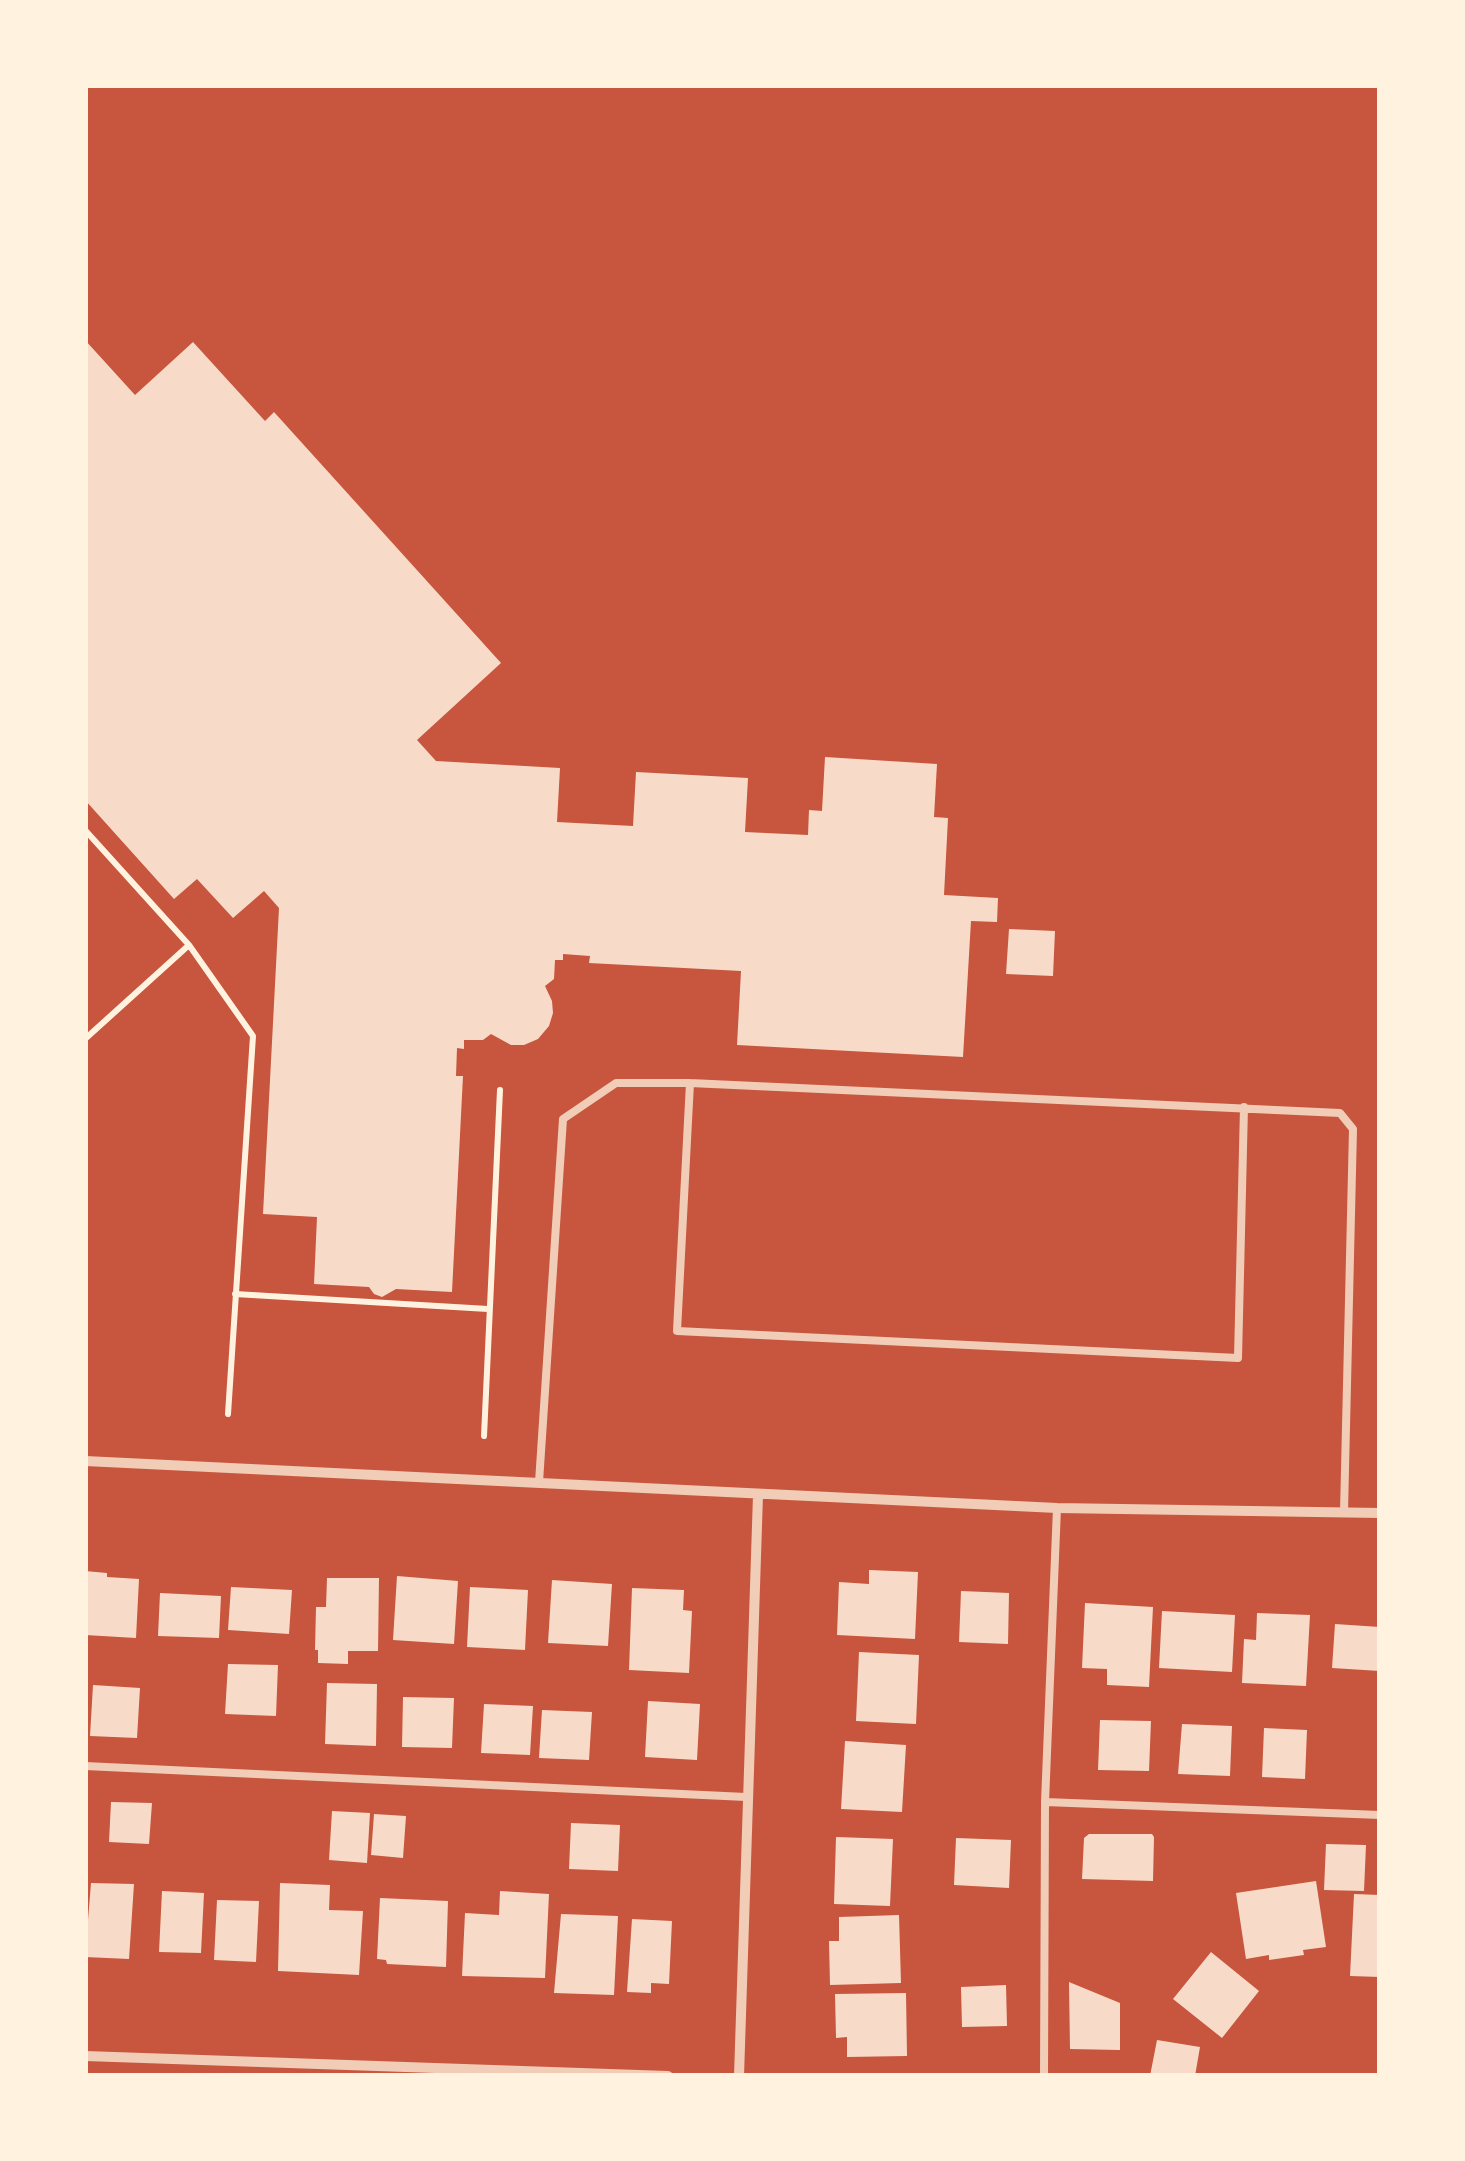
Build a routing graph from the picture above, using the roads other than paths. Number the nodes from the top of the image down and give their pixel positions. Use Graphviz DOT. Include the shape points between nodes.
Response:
graph roads {
  1 [pos="690,1082"];
  2 [pos="1244,1107"];
  3 [pos="85,1460"];
  4 [pos="539,1482"];
  5 [pos="758,1496"];
  6 [pos="1057,1508"];
  7 [pos="1344,1512"];
  8 [pos="1380,1513"];
  9 [pos="85,1766"];
  10 [pos="746,1797"];
  11 [pos="1045,1802"];
  12 [pos="1380,1815"];
  13 [pos="85,2056"];
  14 [pos="668,2076"];
  15 [pos="738,2076"];
  16 [pos="1044,2076"];
  1 -- 2 [label="lane"];
  1 -- 2 [label="lane" via="677,1331 1238,1358"];
  1 -- 4 [label="lane" via="616,1083 563,1120"];
  2 -- 7 [label="lane" via="1340,1113 1353,1128"];
  3 -- 4 [label="street"];
  4 -- 5 [label="street"];
  5 -- 6 [label="street"];
  5 -- 10 [label="street"];
  6 -- 7 [label="street"];
  6 -- 11 [label="lane"];
  7 -- 8 [label="street"];
  9 -- 10 [label="lane"];
  10 -- 15 [label="street"];
  11 -- 12 [label="lane"];
  11 -- 16 [label="lane"];
  13 -- 14 [label="street"];
}
